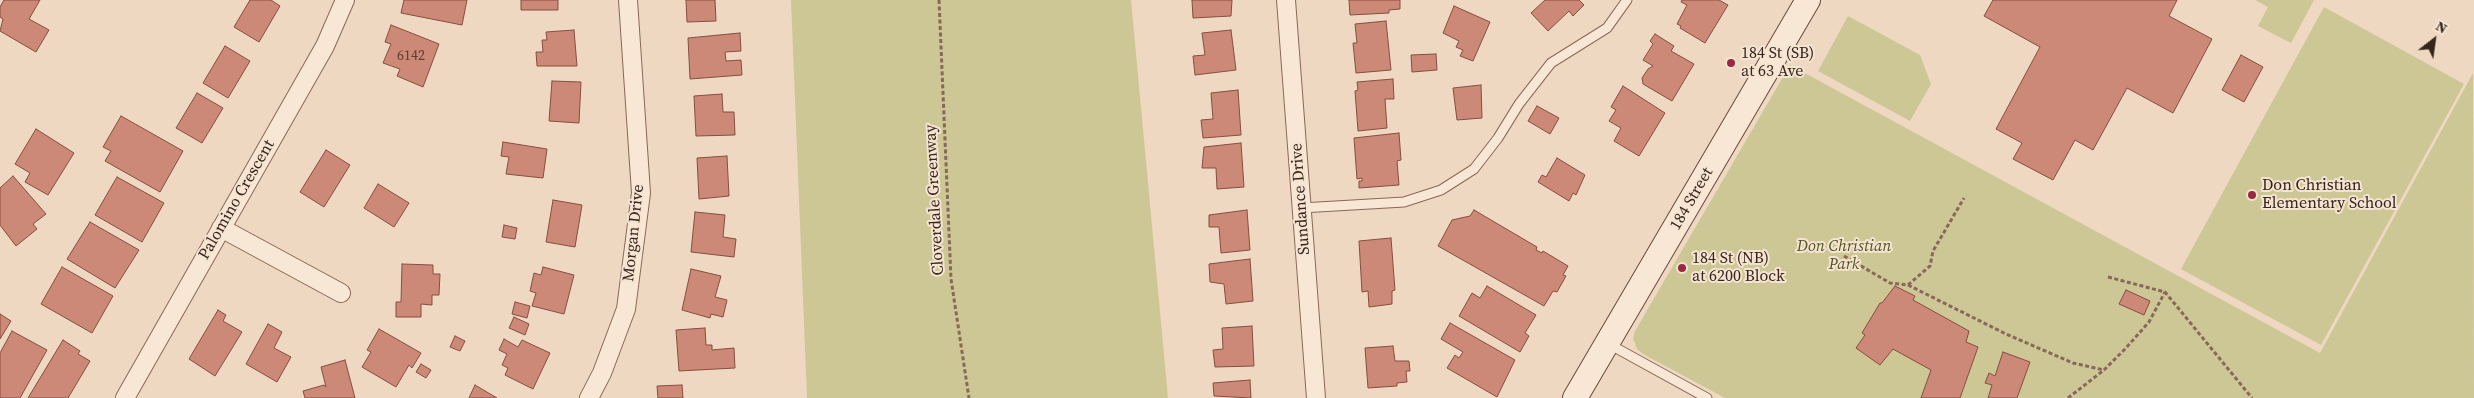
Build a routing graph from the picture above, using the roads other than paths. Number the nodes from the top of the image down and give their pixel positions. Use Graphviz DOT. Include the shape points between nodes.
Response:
graph roads {
  1 [pos="345,0"];
  2 [pos="628,0"];
  3 [pos="1286,0"];
  4 [pos="1627,0"];
  5 [pos="1808,0"];
  6 [pos="1301,208"];
  7 [pos="221,228"];
  8 [pos="341,293"];
  9 [pos="1607,343"];
  10 [pos="125,398"];
  11 [pos="589,398"];
  12 [pos="1316,398"];
  13 [pos="1575,398"];
  14 [pos="1707,398"];
  1 -- 7 [label="street, Palomino Crescent" via="325,46"];
  2 -- 11 [label="street, Morgan Drive" via="641,193 626,309"];
  3 -- 6 [label="street, Sundance Drive"];
  4 -- 6 [label="lane" via="1607,28 1551,63 1474,169 1450,185 1404,202"];
  5 -- 9 [label="main road, 184 Street"];
  6 -- 12 [label="street, Sundance Drive"];
  7 -- 8 [label="street"];
  7 -- 10 [label="street, Palomino Crescent"];
  9 -- 13 [label="main road, 184 Street"];
  9 -- 14 [label="lane"];
}
